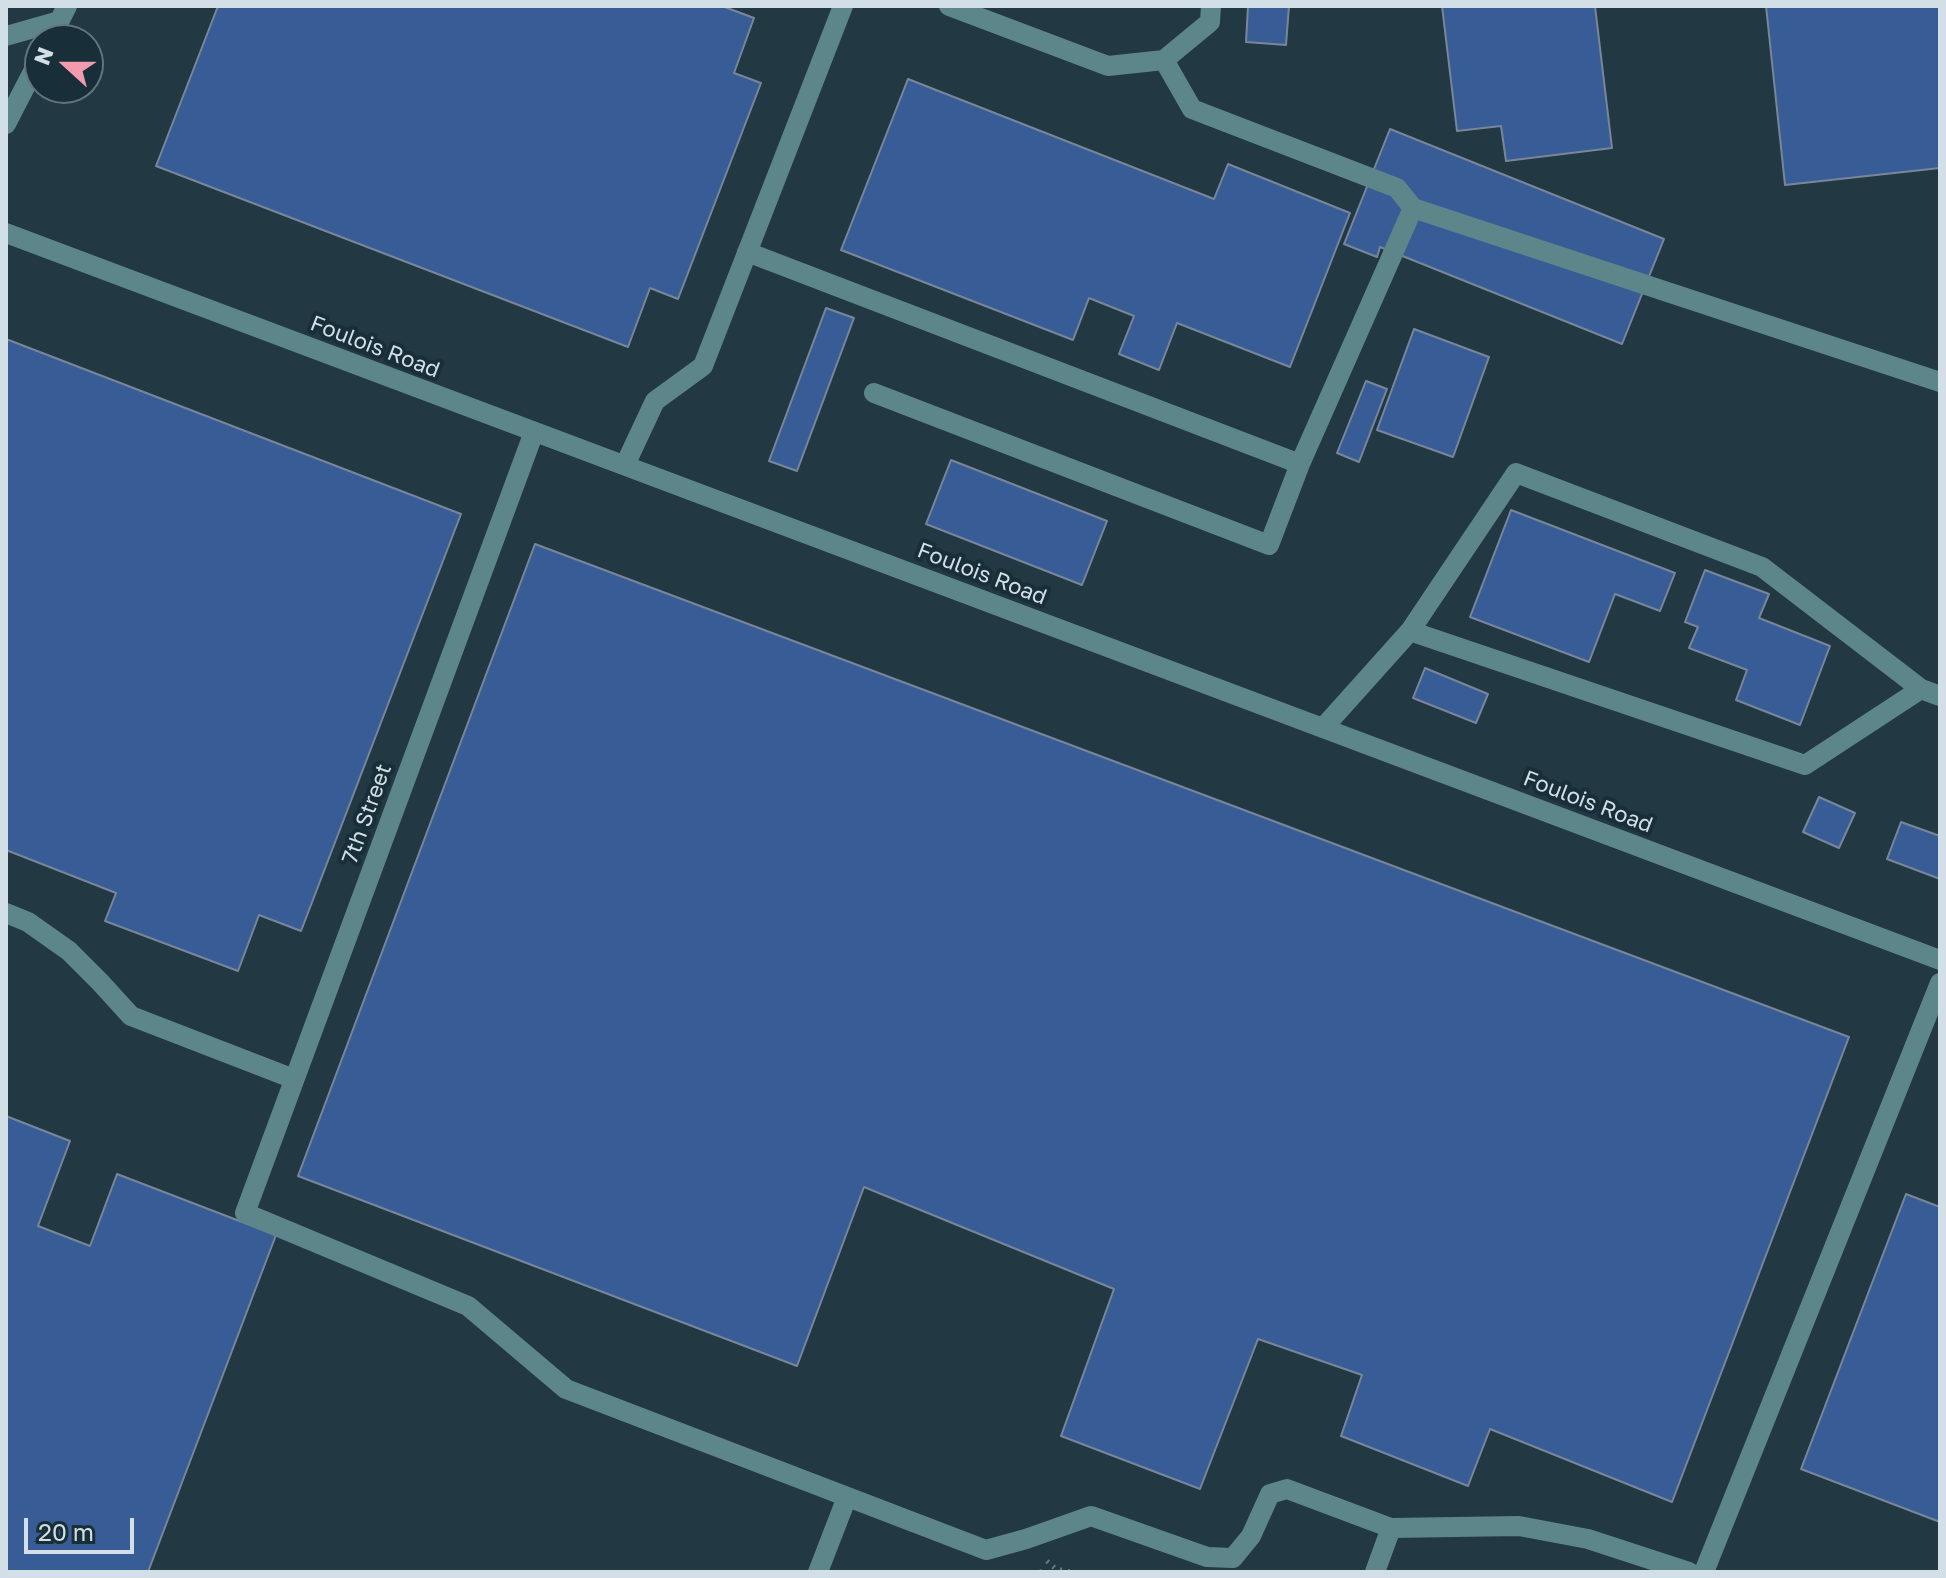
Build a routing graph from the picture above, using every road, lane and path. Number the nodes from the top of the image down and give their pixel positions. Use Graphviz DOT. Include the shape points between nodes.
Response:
graph roads {
  1 [pos="843,6"];
  2 [pos="949,6"];
  3 [pos="1211,6"];
  4 [pos="63,14"];
  5 [pos="6,36"];
  6 [pos="1164,60"];
  7 [pos="24,89"];
  8 [pos="6,124"];
  9 [pos="1413,208"];
  10 [pos="6,233"];
  11 [pos="747,252"];
  12 [pos="1940,382"];
  13 [pos="874,393"];
  14 [pos="534,432"];
  15 [pos="1300,464"];
  16 [pos="625,465"];
  17 [pos="1410,631"];
  18 [pos="1930,692"];
  19 [pos="1323,728"];
  20 [pos="6,913"];
  21 [pos="1940,960"];
  22 [pos="1940,983"];
  23 [pos="294,1079"];
  24 [pos="847,1497"];
  25 [pos="1391,1528"];
  26 [pos="1039,1553"];
  27 [pos="818,1572"];
  28 [pos="1071,1572"];
  29 [pos="1375,1572"];
  30 [pos="1689,1572"];
  31 [pos="1704,1572"];
  1 -- 11 [label="street"];
  2 -- 6 [label="street" via="1108,66"];
  3 -- 6 [label="street" via="1210,22"];
  4 -- 5 [label="street"];
  6 -- 9 [label="street" via="1192,109 1397,188"];
  7 -- 8 [label="street"];
  9 -- 12 [label="street"];
  9 -- 15 [label="street"];
  10 -- 14 [label="street, Foulois Road"];
  11 -- 15 [label="street"];
  11 -- 16 [label="street" via="703,366 655,401"];
  13 -- 15 [label="street" via="1269,545"];
  14 -- 16 [label="street, Foulois Road"];
  14 -- 23 [label="street, 7th Street"];
  16 -- 19 [label="street, Foulois Road"];
  17 -- 18 [label="street" via="1805,765"];
  17 -- 18 [label="street" via="1516,473 1762,567"];
  17 -- 19 [label="street"];
  19 -- 21 [label="street, Foulois Road"];
  20 -- 23 [label="street" via="69,951 131,1016"];
  22 -- 31 [label="street"];
  23 -- 24 [label="street, 7th Street" via="245,1213 468,1306 566,1389"];
  24 -- 25 [label="street" via="986,1550 1091,1516 1207,1557 1233,1558 1251,1536 1270,1494 1287,1489"];
  24 -- 27 [label="street"];
  25 -- 29 [label="street"];
  25 -- 30 [label="street" via="1519,1526 1588,1539"];
  26 -- 28 [label="path" via="1056,1569"];
}
